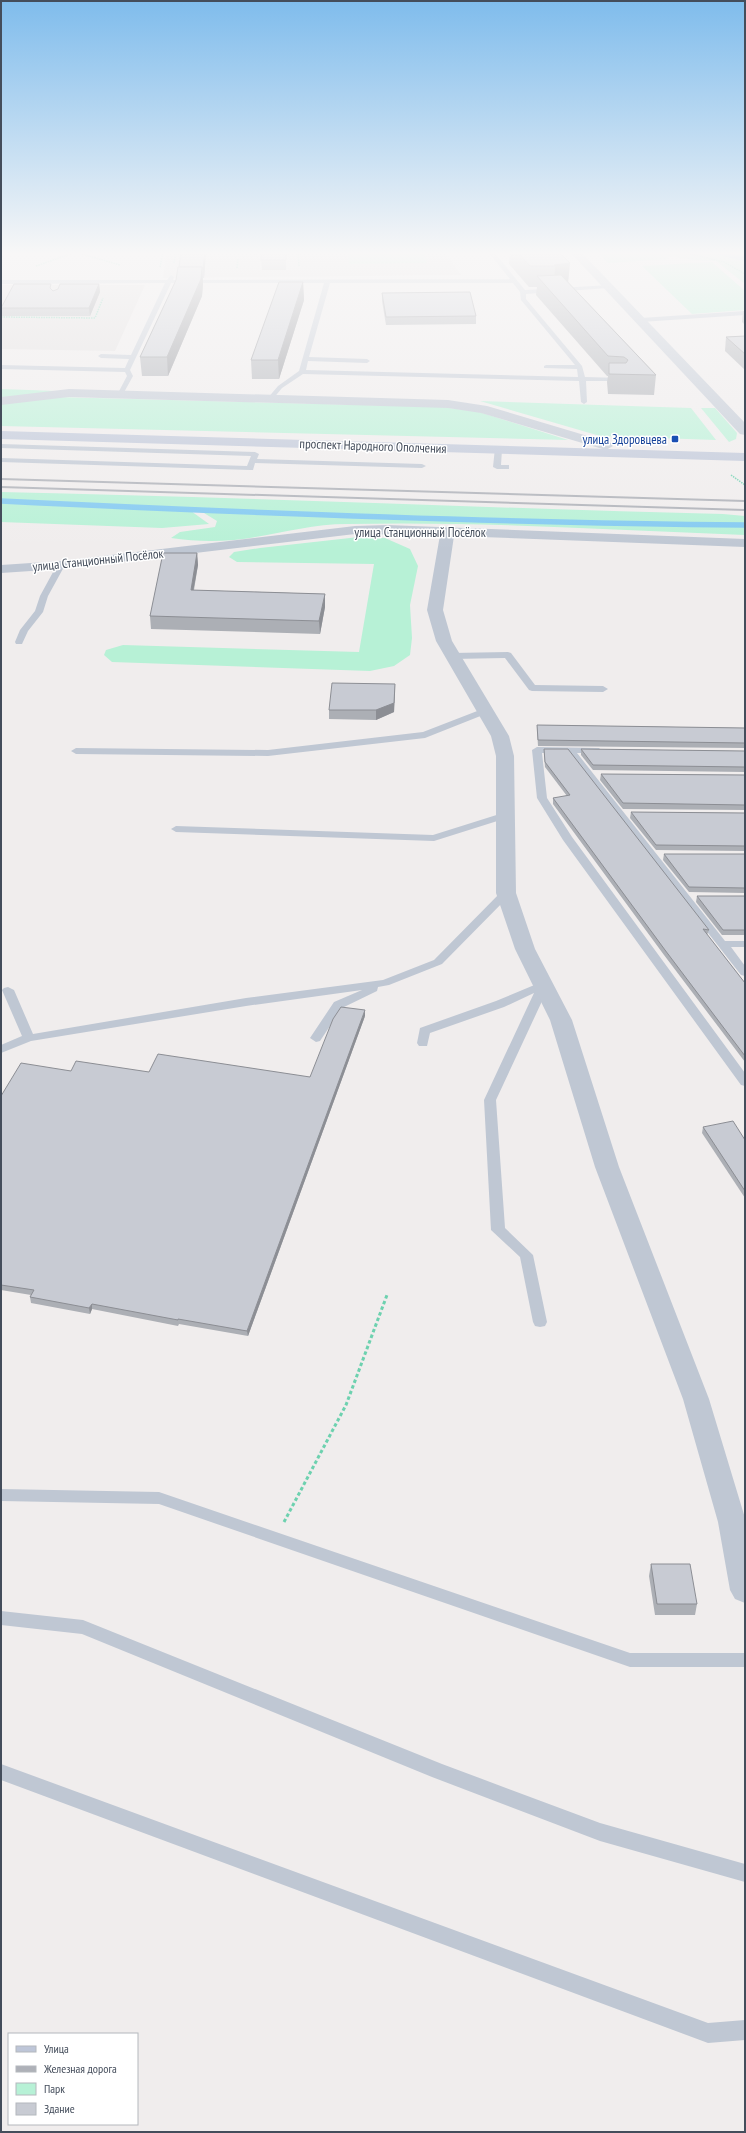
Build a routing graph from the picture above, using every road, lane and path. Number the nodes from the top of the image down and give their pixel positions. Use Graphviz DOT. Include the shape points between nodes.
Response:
graph roads {
  1 [pos="136,352"];
  2 [pos="307,352"];
  3 [pos="567,352"];
  4 [pos="670,352"];
  5 [pos="101,356"];
  6 [pos="133,357"];
  7 [pos="305,359"];
  8 [pos="367,361"];
  9 [pos="1,367"];
  10 [pos="546,367"];
  11 [pos="580,367"];
  12 [pos="127,370"];
  13 [pos="302,372"];
  14 [pos="582,379"];
  15 [pos="622,380"];
  16 [pos="120,395"];
  17 [pos="270,399"];
  18 [pos="1,401"];
  19 [pos="584,402"];
  20 [pos="1,429"];
  21 [pos="745,431"];
  22 [pos="1,435"];
  23 [pos="1,446"];
  24 [pos="606,446"];
  25 [pos="498,450"];
  26 [pos="745,450"];
  27 [pos="745,457"];
  28 [pos="1,460"];
  29 [pos="253,461"];
  30 [pos="422,466"];
  31 [pos="506,467"];
  32 [pos="448,530"];
  33 [pos="745,543"];
  34 [pos="61,565"];
  35 [pos="1,569"];
  36 [pos="19,642"];
  37 [pos="452,656"];
  38 [pos="604,690"];
  39 [pos="485,711"];
  40 [pos="570,750"];
  41 [pos="610,750"];
  42 [pos="76,751"];
  43 [pos="589,775"];
  44 [pos="605,775"];
  45 [pos="619,813"];
  46 [pos="635,813"];
  47 [pos="506,815"];
  48 [pos="176,830"];
  49 [pos="652,855"];
  50 [pos="668,855"];
  51 [pos="506,893"];
  52 [pos="685,897"];
  53 [pos="700,897"];
  54 [pos="722,944"];
  55 [pos="745,944"];
  56 [pos="745,973"];
  57 [pos="385,984"];
  58 [pos="544,984"];
  59 [pos="8,990"];
  60 [pos="29,1038"];
  61 [pos="316,1038"];
  62 [pos="423,1042"];
  63 [pos="1,1050"];
  64 [pos="745,1082"];
  65 [pos="387,1295"];
  66 [pos="540,1322"];
  67 [pos="1,1495"];
  68 [pos="275,1538"];
  69 [pos="745,1590"];
  70 [pos="1,1618"];
  71 [pos="745,1660"];
  72 [pos="1,1772"];
  73 [pos="745,1873"];
  74 [pos="745,2030"];
  1 -- 6 [label="lane"];
  2 -- 7 [label="lane"];
  3 -- 11 [label="lane"];
  4 -- 21 [label="street"];
  5 -- 6 [label="lane"];
  6 -- 12 [label="lane"];
  7 -- 8 [label="lane"];
  7 -- 13 [label="lane"];
  9 -- 12 [label="lane"];
  10 -- 11 [label="lane"];
  11 -- 14 [label="lane"];
  12 -- 16 [label="lane" via="130,376"];
  13 -- 14 [label="lane"];
  13 -- 17 [label="lane" via="280,386"];
  14 -- 15 [label="lane"];
  14 -- 19 [label="lane"];
  16 -- 17 [label="street"];
  16 -- 18 [label="street" via="54,394"];
  17 -- 24 [label="street" via="464,406"];
  20 -- 24 [label="street, проспект Народного Ополчения"];
  22 -- 25 [label="street, проспект Народного Ополчения"];
  23 -- 29 [label="lane" via="255,454"];
  24 -- 26 [label="street, проспект Народного Ополчения"];
  25 -- 27 [label="street, проспект Народного Ополчения"];
  25 -- 31 [label="lane" via="496,467"];
  28 -- 29 [label="lane" via="250,468"];
  29 -- 30 [label="lane"];
  32 -- 33 [label="street, улица Станционный Посёлок"];
  32 -- 34 [label="street, улица Станционный Посёлок" via="355,530"];
  32 -- 37 [label="street" via="435,610 444,641"];
  34 -- 35 [label="street, улица Станционный Посёлок"];
  34 -- 36 [label="lane" via="44,596 39,612 24,630"];
  37 -- 38 [label="lane" via="508,656 532,688"];
  37 -- 39 [label="street"];
  39 -- 42 [label="lane" via="425,735 268,753"];
  39 -- 47 [label="street" via="500,736 505,756"];
  40 -- 41 [label="lane"];
  40 -- 43 [label="lane"];
  40 -- 64 [label="lane" via="538,750 542,798 567,838"];
  43 -- 44 [label="lane"];
  43 -- 45 [label="lane"];
  45 -- 46 [label="lane"];
  45 -- 49 [label="lane"];
  47 -- 48 [label="lane" via="434,838"];
  47 -- 51 [label="street"];
  49 -- 50 [label="lane"];
  49 -- 52 [label="lane"];
  51 -- 57 [label="lane" via="438,962"];
  51 -- 58 [label="street" via="526,949"];
  52 -- 53 [label="lane"];
  52 -- 54 [label="lane"];
  54 -- 55 [label="lane"];
  54 -- 56 [label="lane"];
  57 -- 60 [label="lane" via="246,1002"];
  57 -- 61 [label="lane" via="338,1005"];
  58 -- 62 [label="lane" via="500,1004 424,1031"];
  58 -- 66 [label="lane" via="490,1100 498,1230 526,1256"];
  58 -- 69 [label="street" via="561,1020 607,1166 696,1399 732,1522"];
  59 -- 60 [label="lane"];
  60 -- 63 [label="lane"];
  65 -- 68 [label="path" via="346,1405"];
  67 -- 68 [label="lane" via="159,1498"];
  68 -- 71 [label="lane" via="630,1660"];
  70 -- 73 [label="lane" via="83,1628 438,1771 600,1832"];
  72 -- 74 [label="lane" via="708,2033"];
}
